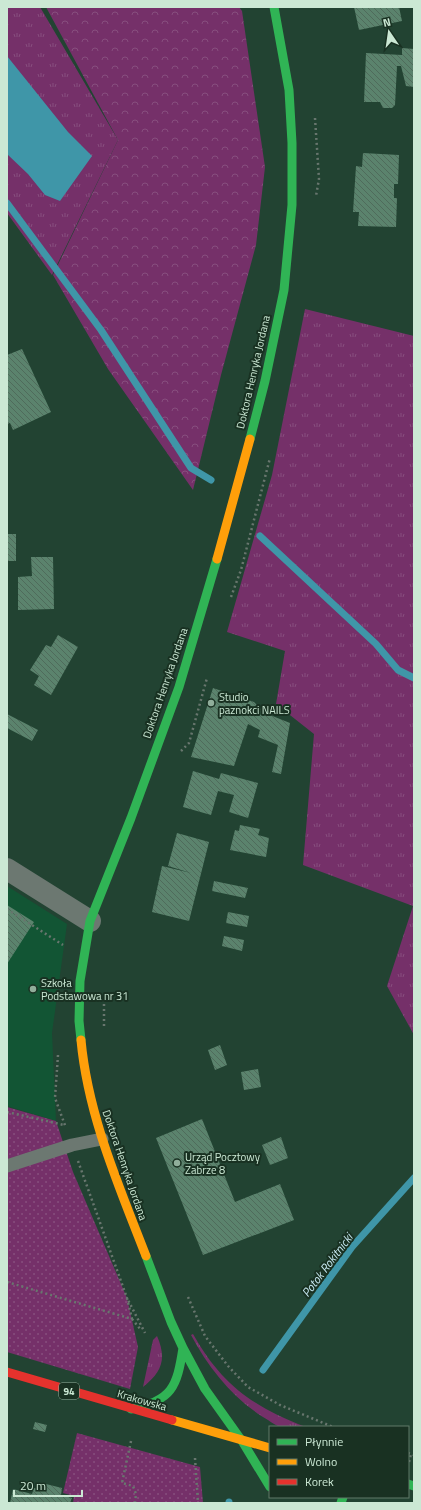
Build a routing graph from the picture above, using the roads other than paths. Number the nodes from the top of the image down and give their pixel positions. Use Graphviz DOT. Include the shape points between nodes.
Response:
graph roads {
  1 [pos="274,7"];
  2 [pos="7,869"];
  3 [pos="90,921"];
  4 [pos="102,1139"];
  5 [pos="7,1166"];
  6 [pos="183,1348"];
  7 [pos="7,1372"];
  8 [pos="131,1410"];
  9 [pos="242,1441"];
  10 [pos="269,1448"];
  11 [pos="269,1484"];
  1 -- 3 [label="street, Doktora Henryka Jordana" via="289,90 292,143 292,205 284,290 265,381 240,478 183,672 131,818"];
  2 -- 3 [label="street"];
  3 -- 4 [label="street, Doktora Henryka Jordana" via="80,981 79,1021 83,1063"];
  4 -- 5 [label="lane" via="72,1145"];
  4 -- 6 [label="street, Doktora Henryka Jordana" via="157,1287"];
  6 -- 8 [label="street" via="179,1374 169,1393 146,1406"];
  6 -- 9 [label="street, Doktora Henryka Jordana" via="205,1389"];
  7 -- 8 [label="street, Krakowska / 94"];
  8 -- 9 [label="street, Krakowska / 94"];
  9 -- 10 [label="street, Krakowska / 94"];
  9 -- 11 [label="street, Doktora Henryka Jordana"];
}
